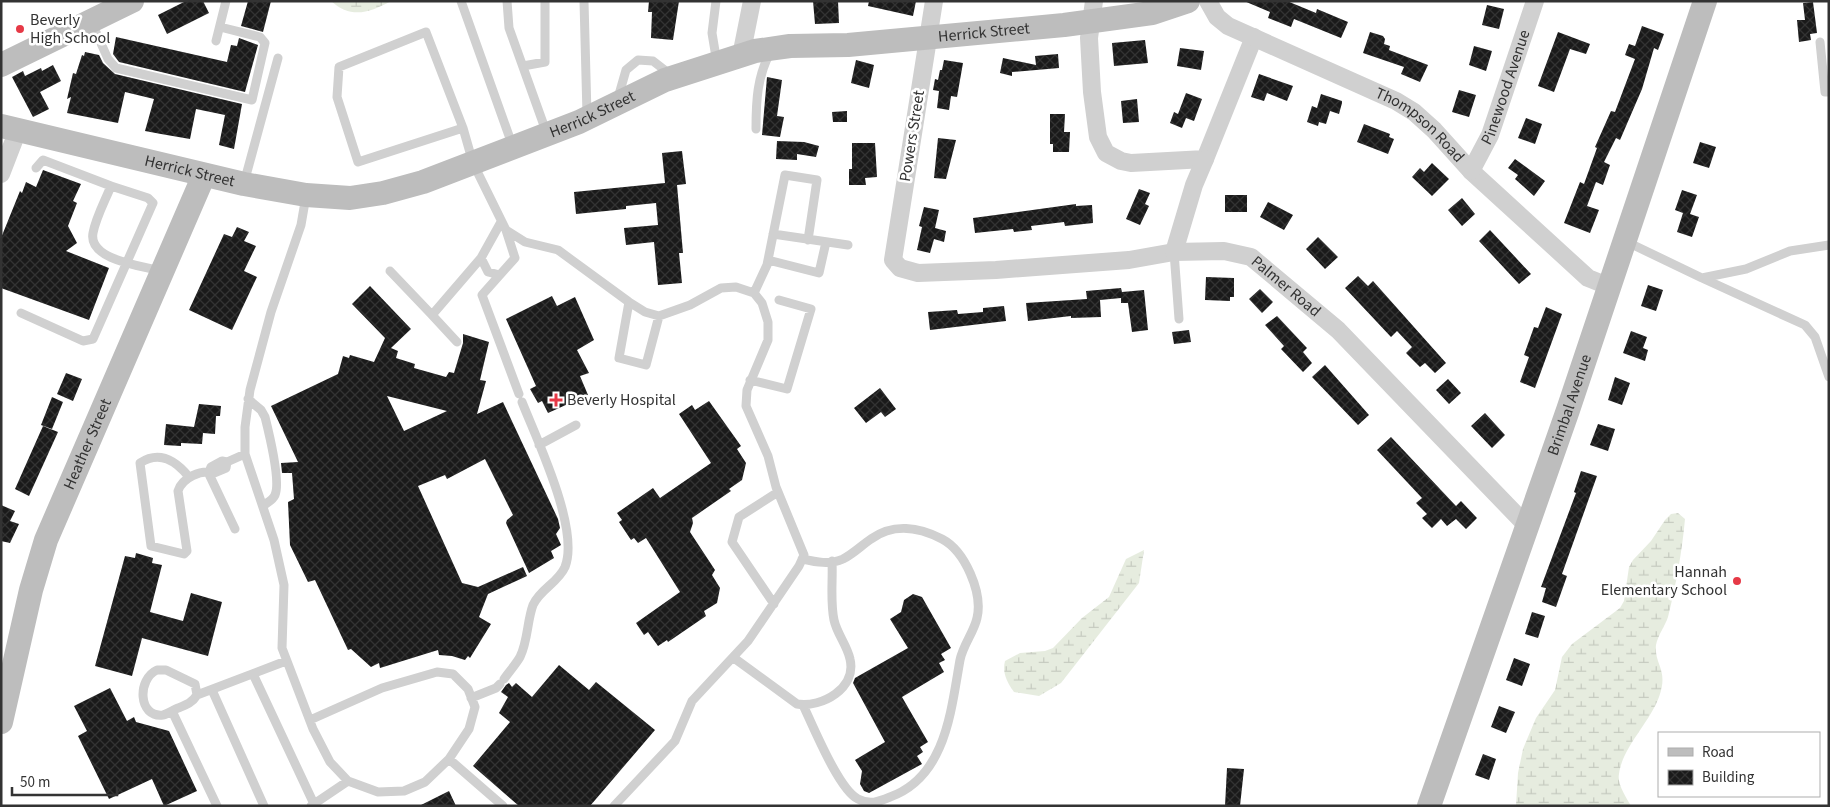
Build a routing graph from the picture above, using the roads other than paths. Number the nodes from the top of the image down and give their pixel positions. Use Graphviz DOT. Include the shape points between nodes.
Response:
graph roads {
  1 [pos="132,1"];
  2 [pos="226,1"];
  3 [pos="461,1"];
  4 [pos="507,1"];
  5 [pos="545,1"];
  6 [pos="584,1"];
  7 [pos="716,1"];
  8 [pos="752,1"];
  9 [pos="934,1"];
  10 [pos="1188,1"];
  11 [pos="1208,1"];
  12 [pos="1535,1"];
  13 [pos="1706,1"];
  14 [pos="1093,11"];
  15 [pos="91,21"];
  16 [pos="220,27"];
  17 [pos="928,38"];
  18 [pos="1254,38"];
  19 [pos="216,41"];
  20 [pos="1820,42"];
  21 [pos="772,49"];
  22 [pos="741,56"];
  23 [pos="278,58"];
  24 [pos="717,63"];
  25 [pos="1,65"];
  26 [pos="523,66"];
  27 [pos="1829,92"];
  28 [pos="587,118"];
  29 [pos="10,128"];
  30 [pos="463,128"];
  31 [pos="756,129"];
  32 [pos="548,134"];
  33 [pos="513,147"];
  34 [pos="1205,158"];
  35 [pos="473,163"];
  36 [pos="36,168"];
  37 [pos="1472,172"];
  38 [pos="1,174"];
  39 [pos="204,175"];
  40 [pos="244,184"];
  41 [pos="111,186"];
  42 [pos="306,195"];
  43 [pos="504,226"];
  44 [pos="773,234"];
  45 [pos="808,240"];
  46 [pos="1625,241"];
  47 [pos="826,242"];
  48 [pos="848,245"];
  49 [pos="1829,245"];
  50 [pos="1174,252"];
  51 [pos="481,258"];
  52 [pos="768,260"];
  53 [pos="128,262"];
  54 [pos="900,268"];
  55 [pos="161,271"];
  56 [pos="390,271"];
  57 [pos="500,275"];
  58 [pos="1702,278"];
  59 [pos="1608,286"];
  60 [pos="754,293"];
  61 [pos="780,300"];
  62 [pos="629,302"];
  63 [pos="21,313"];
  64 [pos="432,315"];
  65 [pos="659,316"];
  66 [pos="1180,319"];
  67 [pos="456,342"];
  68 [pos="1829,377"];
  69 [pos="750,380"];
  70 [pos="248,399"];
  71 [pos="576,425"];
  72 [pos="539,445"];
  73 [pos="246,454"];
  74 [pos="209,472"];
  75 [pos="189,477"];
  76 [pos="778,492"];
  77 [pos="264,505"];
  78 [pos="1527,526"];
  79 [pos="235,528"];
  80 [pos="802,559"];
  81 [pos="832,562"];
  82 [pos="774,604"];
  83 [pos="734,658"];
  84 [pos="286,661"];
  85 [pos="253,674"];
  86 [pos="212,690"];
  87 [pos="197,696"];
  88 [pos="472,698"];
  89 [pos="803,705"];
  90 [pos="172,711"];
  91 [pos="310,720"];
  92 [pos="1,722"];
  93 [pos="449,759"];
  94 [pos="348,781"];
  95 [pos="312,805"];
  96 [pos="217,806"];
  97 [pos="264,806"];
  98 [pos="503,806"];
  99 [pos="614,806"];
  100 [pos="1429,806"];
  1 -- 15 [label="street"];
  2 -- 16 [label="lane"];
  3 -- 33 [label="lane"];
  4 -- 26 [label="lane" via="508,28"];
  5 -- 26 [label="lane" via="545,62"];
  6 -- 28 [label="lane"];
  7 -- 24 [label="lane" via="712,33"];
  8 -- 22 [label="street"];
  9 -- 17 [label="street, Powers Street"];
  10 -- 14 [label="street, Herrick Street" via="1152,14"];
  11 -- 18 [label="street, Thompson Road" via="1221,21"];
  12 -- 37 [label="street, Pinewood Avenue" via="1490,134"];
  13 -- 46 [label="street, Brimbal Avenue"];
  14 -- 17 [label="street, Herrick Street"];
  14 -- 34 [label="street" via="1089,38 1092,92 1098,137 1106,153 1120,161 1131,162"];
  15 -- 16 [label="lane" via="108,59 116,68 252,100 265,43 260,37"];
  15 -- 25 [label="street"];
  16 -- 19 [label="lane"];
  17 -- 21 [label="street, Herrick Street"];
  17 -- 54 [label="street, Powers Street" via="893,260"];
  18 -- 34 [label="street"];
  18 -- 37 [label="street, Thompson Road" via="1414,112"];
  20 -- 27 [label="lane" via="1825,92"];
  21 -- 22 [label="street, Herrick Street"];
  21 -- 31 [label="lane" via="762,68 756,101"];
  22 -- 24 [label="street, Herrick Street"];
  23 -- 40 [label="lane"];
  24 -- 28 [label="street, Herrick Street" via="673,77"];
  26 -- 32 [label="lane"];
  28 -- 32 [label="street, Herrick Street"];
  29 -- 38 [label="street"];
  29 -- 39 [label="street, Herrick Street"];
  30 -- 30 [label="lane" via="358,162 337,97 339,67 426,32"];
  30 -- 35 [label="lane"];
  32 -- 33 [label="street, Herrick Street"];
  33 -- 35 [label="street, Herrick Street"];
  34 -- 50 [label="street"];
  35 -- 42 [label="street, Herrick Street" via="383,193 350,198"];
  35 -- 43 [label="lane"];
  36 -- 41 [label="lane" via="43,160"];
  37 -- 59 [label="street, Thompson Road" via="1588,278"];
  39 -- 40 [label="street, Herrick Street"];
  39 -- 55 [label="street, Heather Street"];
  40 -- 42 [label="street, Herrick Street"];
  41 -- 53 [label="lane" via="92,235 94,245 104,256"];
  41 -- 53 [label="lane" via="148,198 153,203"];
  42 -- 70 [label="lane" via="301,225"];
  43 -- 51 [label="lane"];
  43 -- 57 [label="lane" via="515,258"];
  43 -- 62 [label="lane" via="525,242 558,250"];
  44 -- 45 [label="lane"];
  44 -- 45 [label="lane" via="785,175 817,180"];
  44 -- 52 [label="lane"];
  45 -- 47 [label="lane"];
  46 -- 58 [label="lane"];
  46 -- 59 [label="street, Brimbal Avenue"];
  47 -- 48 [label="lane"];
  47 -- 52 [label="lane" via="819,273"];
  49 -- 58 [label="lane" via="1790,251 1746,270"];
  50 -- 54 [label="street, Palmer Road" via="1129,260 996,270 918,273"];
  50 -- 66 [label="lane"];
  50 -- 78 [label="street, Palmer Road" via="1224,252 1251,257 1338,330"];
  51 -- 57 [label="lane" via="488,272"];
  51 -- 64 [label="lane"];
  52 -- 60 [label="lane"];
  53 -- 55 [label="lane"];
  53 -- 63 [label="lane" via="94,339 83,342"];
  55 -- 92 [label="street, Heather Street" via="46,540 31,590"];
  56 -- 64 [label="lane"];
  57 -- 72 [label="lane" via="482,295"];
  58 -- 68 [label="lane" via="1805,325 1815,338"];
  59 -- 78 [label="street, Brimbal Avenue"];
  60 -- 65 [label="lane" via="736,287 722,288 690,305"];
  60 -- 69 [label="lane" via="762,303 768,322 768,340"];
  61 -- 69 [label="lane" via="811,309 787,389"];
  62 -- 65 [label="lane"];
  62 -- 65 [label="lane" via="619,358 646,365"];
  64 -- 67 [label="lane"];
  69 -- 76 [label="lane" via="746,406 768,456"];
  70 -- 73 [label="lane" via="244,427"];
  70 -- 77 [label="lane" via="265,417 277,481 276,493"];
  71 -- 72 [label="lane"];
  72 -- 88 [label="lane" via="565,521 565,565 558,579 536,598 520,656 502,682"];
  73 -- 74 [label="lane" via="227,462 226,468"];
  73 -- 77 [label="lane"];
  74 -- 75 [label="lane"];
  74 -- 79 [label="lane"];
  75 -- 75 [label="lane" via="168,458 147,458 140,463 151,546 179,555 186,551 178,491 180,484"];
  76 -- 80 [label="lane" via="804,555"];
  76 -- 82 [label="lane" via="739,517 732,542"];
  77 -- 84 [label="lane" via="284,585 282,648"];
  78 -- 100 [label="street, Brimbal Avenue"];
  80 -- 81 [label="lane"];
  80 -- 82 [label="lane"];
  81 -- 89 [label="lane" via="834,618 851,660 850,673 841,691 824,701"];
  81 -- 89 [label="lane" via="843,559 873,537 891,529 910,528 927,532 945,540 962,558 972,576 978,598 977,618 961,658 955,700 936,755 926,773 895,796 872,804 856,799 842,784"];
  82 -- 83 [label="lane"];
  83 -- 89 [label="lane" via="797,704"];
  83 -- 99 [label="lane" via="692,701 675,741"];
  84 -- 85 [label="lane"];
  84 -- 91 [label="lane"];
  85 -- 86 [label="lane"];
  85 -- 95 [label="lane"];
  86 -- 87 [label="lane"];
  86 -- 97 [label="lane"];
  87 -- 90 [label="lane" via="192,702"];
  87 -- 90 [label="lane" via="195,684 166,670 150,673 145,680 143,701 147,708 164,715"];
  88 -- 91 [label="lane" via="468,688 453,674 438,672 382,688"];
  88 -- 93 [label="lane" via="475,708 469,729"];
  90 -- 96 [label="lane"];
  91 -- 94 [label="lane" via="330,762"];
  93 -- 94 [label="lane" via="425,782 404,791 378,792"];
  93 -- 98 [label="lane"];
  94 -- 95 [label="lane"];
}
